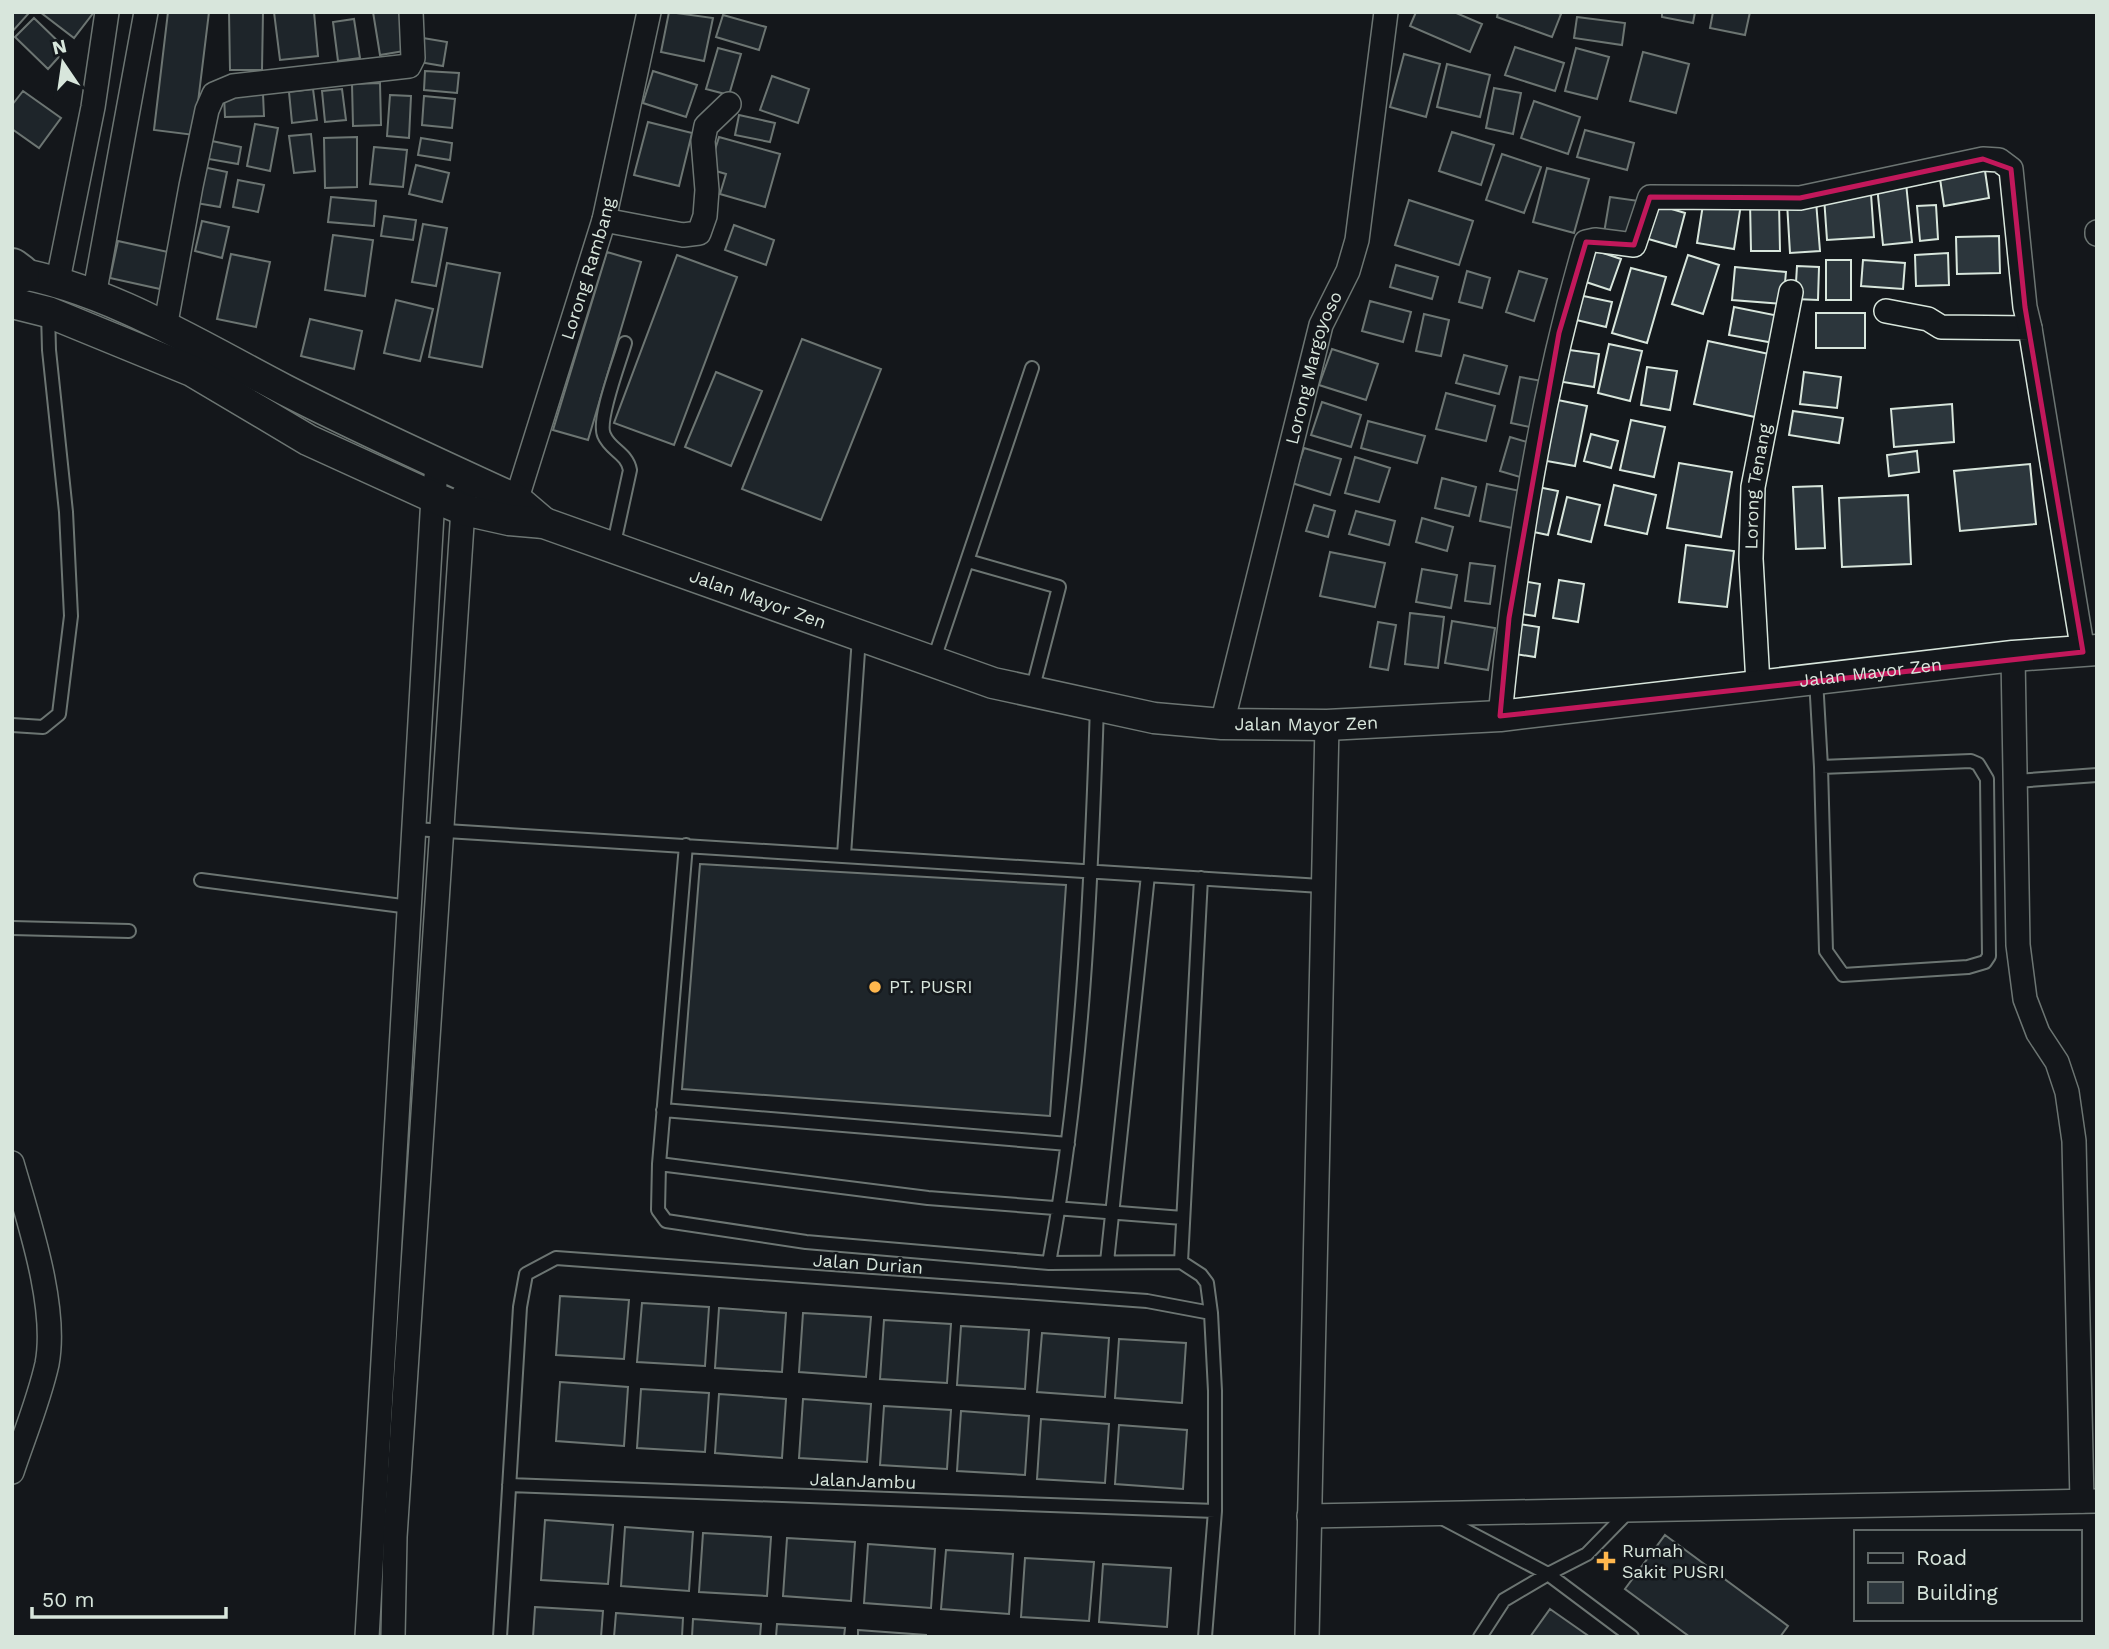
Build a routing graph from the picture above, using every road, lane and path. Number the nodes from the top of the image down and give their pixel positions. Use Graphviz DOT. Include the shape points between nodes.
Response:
graph roads {
  1 [pos="107,12"];
  2 [pos="146,12"];
  3 [pos="411,12"];
  4 [pos="649,12"];
  5 [pos="1385,12"];
  6 [pos="729,104"];
  7 [pos="604,220"];
  8 [pos="14,279"];
  9 [pos="1791,292"];
  10 [pos="94,296"];
  11 [pos="53,298"];
  12 [pos="1886,311"];
  13 [pos="165,328"];
  14 [pos="2031,328"];
  15 [pos="625,344"];
  16 [pos="1032,368"];
  17 [pos="438,463"];
  18 [pos="465,476"];
  19 [pos="433,497"];
  20 [pos="464,510"];
  21 [pos="513,510"];
  22 [pos="613,548"];
  23 [pos="968,561"];
  24 [pos="859,637"];
  25 [pos="2090,651"];
  26 [pos="2012,656"];
  27 [pos="933,663"];
  28 [pos="1816,678"];
  29 [pos="1758,684"];
  30 [pos="1032,693"];
  31 [pos="1097,706"];
  32 [pos="1500,716"];
  33 [pos="1222,724"];
  34 [pos="12,725"];
  35 [pos="1327,725"];
  36 [pos="1821,767"];
  37 [pos="2097,775"];
  38 [pos="2016,781"];
  39 [pos="414,829"];
  40 [pos="441,830"];
  41 [pos="686,845"];
  42 [pos="844,855"];
  43 [pos="1092,871"];
  44 [pos="1149,875"];
  45 [pos="1201,878"];
  46 [pos="201,880"];
  47 [pos="1321,886"];
  48 [pos="410,907"];
  49 [pos="12,928"];
  50 [pos="129,931"];
  51 [pos="663,1110"];
  52 [pos="1068,1144"];
  53 [pos="12,1163"];
  54 [pos="659,1164"];
  55 [pos="1059,1210"];
  56 [pos="1110,1214"];
  57 [pos="1183,1218"];
  58 [pos="1107,1262"];
  59 [pos="1181,1262"];
  60 [pos="1049,1263"];
  61 [pos="1211,1313"];
  62 [pos="12,1472"];
  63 [pos="509,1485"];
  64 [pos="2089,1501"];
  65 [pos="1632,1508"];
  66 [pos="1215,1511"];
  67 [pos="1432,1513"];
  68 [pos="1309,1516"];
  69 [pos="1548,1574"];
  70 [pos="367,1637"];
  71 [pos="393,1637"];
  72 [pos="500,1637"];
  73 [pos="1205,1637"];
  74 [pos="1307,1637"];
  75 [pos="1480,1637"];
  76 [pos="1632,1637"];
  1 -- 11 [label="street" via="93,107"];
  2 -- 10 [label="street"];
  3 -- 13 [label="street" via="409,66 233,86 214,94 207,110"];
  4 -- 7 [label="street, Lorong Rambang"];
  5 -- 33 [label="street, Lorong Margoyoso" via="1357,240 1348,271 1321,325"];
  6 -- 7 [label="street" via="706,126 707,190 699,233 683,235"];
  7 -- 21 [label="street, Lorong Rambang"];
  8 -- 11 [label="street"];
  9 -- 29 [label="street, Lorong Tenang" via="1753,486 1751,559"];
  10 -- 11 [label="street, Jalan Mayor Zen"];
  10 -- 13 [label="street, Jalan Mayor Zen"];
  11 -- 19 [label="street, Jalan Mayor Zen" via="192,371 308,440"];
  11 -- 34 [label="lane" via="49,351 66,512 71,616 58,714 43,727"];
  12 -- 14 [label="street" via="1928,319 1941,327"];
  13 -- 17 [label="street, Jalan Mayor Zen"];
  14 -- 25 [label="street"];
  14 -- 32 [label="street" via="2011,169 1999,160 1983,159 1800,198 1650,197 1634,246 1586,242 1559,334 1509,618"];
  15 -- 22 [label="lane" via="602,423 606,439 626,458 630,470"];
  16 -- 23 [label="lane"];
  17 -- 18 [label="street, Jalan Mayor Zen"];
  17 -- 19 [label="street"];
  18 -- 20 [label="street"];
  18 -- 21 [label="street, Jalan Mayor Zen"];
  19 -- 20 [label="street, Jalan Mayor Zen"];
  19 -- 39 [label="street"];
  20 -- 21 [label="street, Jalan Mayor Zen"];
  20 -- 40 [label="street"];
  21 -- 22 [label="street, Jalan Mayor Zen"];
  22 -- 24 [label="street, Jalan Mayor Zen"];
  23 -- 27 [label="lane"];
  23 -- 30 [label="lane" via="1059,587"];
  24 -- 27 [label="street, Jalan Mayor Zen"];
  24 -- 42 [label="lane"];
  25 -- 26 [label="street, Jalan Mayor Zen"];
  26 -- 28 [label="street, Jalan Mayor Zen"];
  26 -- 38 [label="street"];
  27 -- 30 [label="street, Jalan Mayor Zen"];
  28 -- 29 [label="street, Jalan Mayor Zen"];
  28 -- 36 [label="lane"];
  29 -- 32 [label="street, Jalan Mayor Zen"];
  30 -- 31 [label="street, Jalan Mayor Zen"];
  31 -- 33 [label="street, Jalan Mayor Zen" via="1154,718"];
  31 -- 43 [label="lane"];
  32 -- 35 [label="street, Jalan Mayor Zen"];
  33 -- 35 [label="street, Jalan Mayor Zen"];
  35 -- 47 [label="street"];
  36 -- 36 [label="lane" via="1826,951 1834,966 1843,975 1968,967 1984,962 1989,956 1987,779 1978,764"];
  37 -- 38 [label="lane"];
  38 -- 64 [label="street" via="2018,933 2025,999 2038,1033 2057,1062 2074,1141"];
  39 -- 40 [label="lane"];
  39 -- 48 [label="street"];
  40 -- 41 [label="lane"];
  40 -- 71 [label="street" via="395,1537"];
  41 -- 42 [label="lane"];
  41 -- 51 [label="lane"];
  42 -- 43 [label="lane"];
  43 -- 44 [label="lane"];
  43 -- 52 [label="lane"];
  44 -- 45 [label="lane"];
  44 -- 56 [label="lane"];
  45 -- 47 [label="lane"];
  45 -- 57 [label="lane"];
  46 -- 48 [label="lane"];
  47 -- 68 [label="street"];
  48 -- 70 [label="street"];
  49 -- 50 [label="lane"];
  51 -- 52 [label="lane"];
  51 -- 54 [label="lane"];
  52 -- 55 [label="lane"];
  53 -- 62 [label="street" via="37,1251 49,1323 47,1363"];
  54 -- 55 [label="lane"];
  54 -- 60 [label="lane" via="657,1210 666,1221 806,1242"];
  55 -- 56 [label="lane"];
  55 -- 60 [label="lane"];
  56 -- 57 [label="lane"];
  56 -- 58 [label="lane"];
  57 -- 59 [label="lane"];
  58 -- 59 [label="lane"];
  58 -- 60 [label="lane"];
  59 -- 61 [label="lane" via="1207,1283"];
  61 -- 63 [label="lane, Jalan Durian" via="1147,1301 556,1258 526,1274"];
  61 -- 66 [label="lane"];
  63 -- 66 [label="lane, JalanJambu"];
  63 -- 72 [label="lane"];
  64 -- 65 [label="street"];
  65 -- 67 [label="street"];
  65 -- 69 [label="lane" via="1587,1554"];
  66 -- 73 [label="lane"];
  67 -- 68 [label="street"];
  67 -- 69 [label="lane"];
  68 -- 74 [label="street"];
  69 -- 75 [label="lane" via="1504,1600"];
  69 -- 76 [label="lane"];
}
